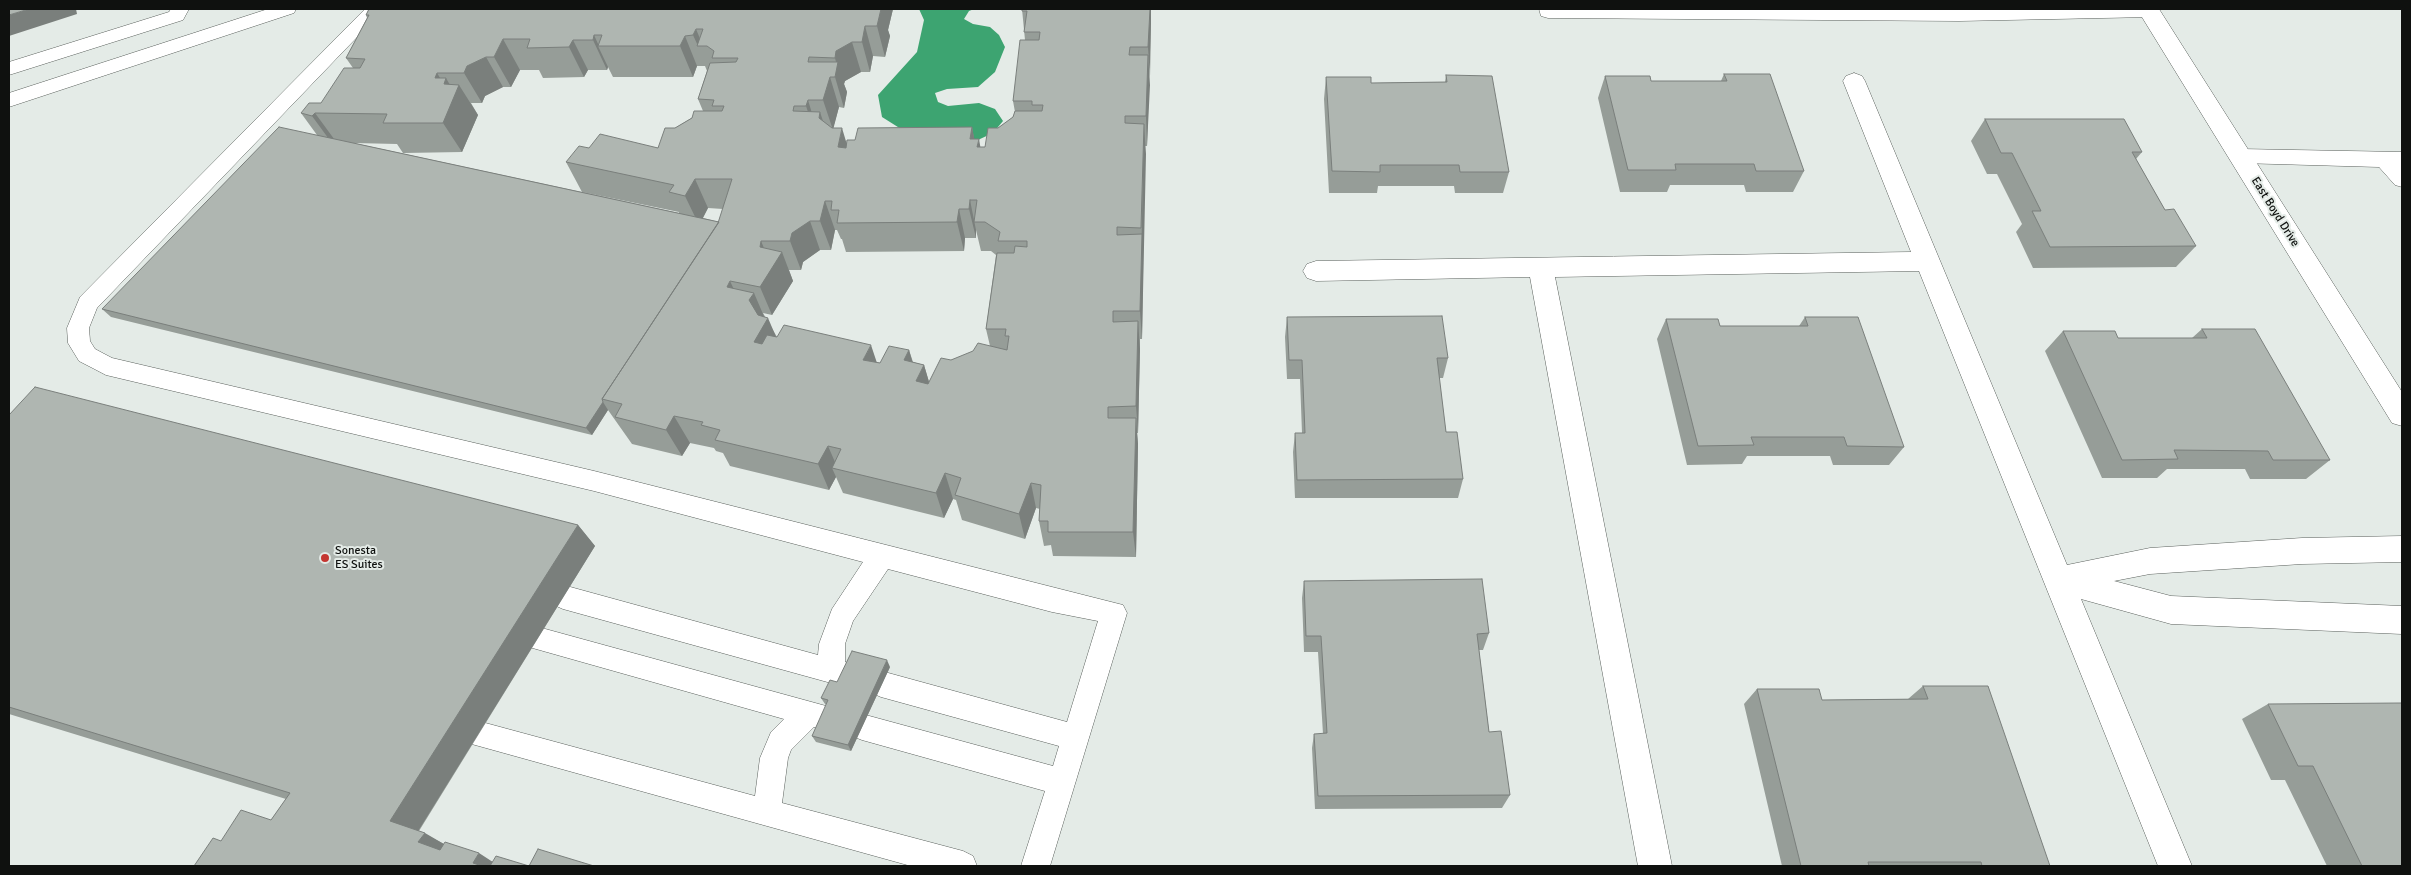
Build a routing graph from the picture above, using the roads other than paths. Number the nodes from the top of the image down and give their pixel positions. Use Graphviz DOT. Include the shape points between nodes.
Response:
graph roads {
  1 [pos="180,9"];
  2 [pos="286,9"];
  3 [pos="375,9"];
  4 [pos="1548,9"];
  5 [pos="2149,10"];
  6 [pos="2048,11"];
  7 [pos="9,69"];
  8 [pos="1854,81"];
  9 [pos="9,100"];
  10 [pos="2240,156"];
  11 [pos="2394,159"];
  12 [pos="2402,180"];
  13 [pos="1927,261"];
  14 [pos="1541,269"];
  15 [pos="1316,272"];
  16 [pos="2402,415"];
  17 [pos="2402,549"];
  18 [pos="883,556"];
  19 [pos="2058,580"];
  20 [pos="563,597"];
  21 [pos="2402,620"];
  22 [pos="538,639"];
  23 [pos="881,684"];
  24 [pos="862,727"];
  25 [pos="478,734"];
  26 [pos="1075,737"];
  27 [pos="1061,782"];
  28 [pos="767,813"];
  29 [pos="964,866"];
  30 [pos="1036,866"];
  31 [pos="1655,866"];
  32 [pos="2175,866"];
  1 -- 7 [label="lane" via="176,16"];
  2 -- 9 [label="lane"];
  3 -- 18 [label="lane" via="88,303 78,328 79,343 87,355 106,366 594,481"];
  4 -- 6 [label="lane" via="1548,12 1689,14"];
  5 -- 6 [label="lane"];
  5 -- 10 [label="street, East Boyd Drive"];
  8 -- 13 [label="street"];
  10 -- 11 [label="lane"];
  10 -- 16 [label="street, East Boyd Drive"];
  11 -- 12 [label="lane"];
  13 -- 14 [label="street"];
  13 -- 19 [label="street"];
  14 -- 15 [label="street"];
  14 -- 31 [label="street"];
  17 -- 19 [label="street" via="2302,551 2150,561"];
  18 -- 20 [label="lane" via="841,618 832,644 839,673"];
  18 -- 26 [label="lane" via="1114,614"];
  19 -- 21 [label="street" via="2171,610"];
  19 -- 32 [label="street"];
  22 -- 28 [label="lane" via="818,715 781,741 774,758"];
  23 -- 26 [label="lane"];
  24 -- 27 [label="lane"];
  25 -- 28 [label="lane"];
  26 -- 27 [label="lane"];
  27 -- 30 [label="lane"];
  28 -- 29 [label="lane"];
}
